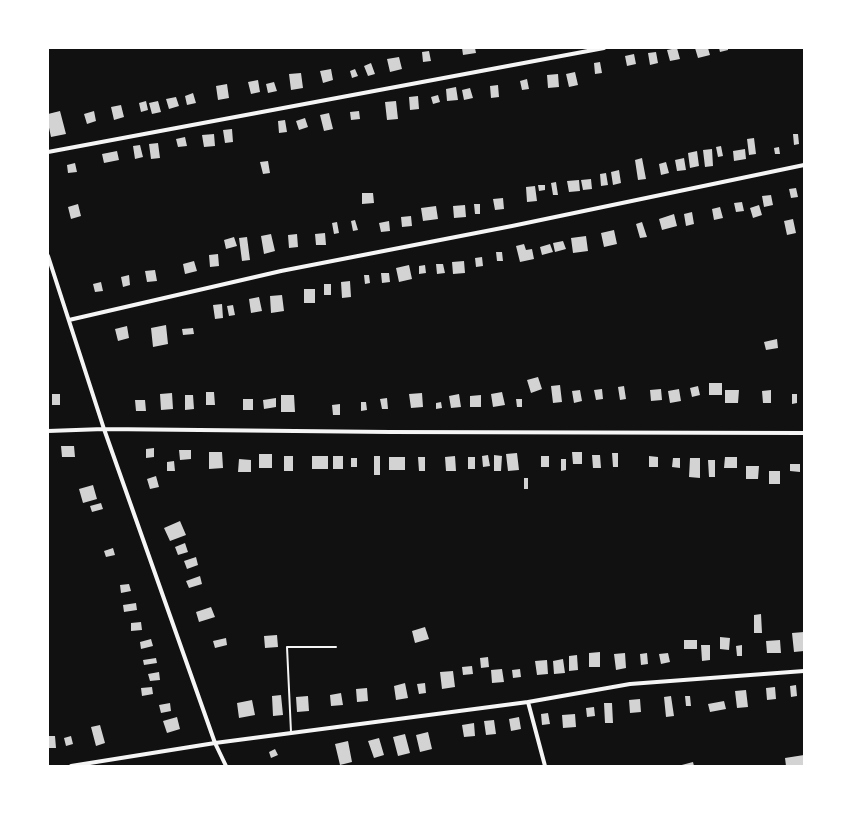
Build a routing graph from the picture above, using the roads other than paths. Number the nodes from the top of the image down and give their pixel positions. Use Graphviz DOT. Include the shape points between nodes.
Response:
graph roads {
  1 [pos="604,48"];
  2 [pos="591,49"];
  3 [pos="48,152"];
  4 [pos="804,165"];
  5 [pos="48,256"];
  6 [pos="69,320"];
  7 [pos="104,429"];
  8 [pos="48,431"];
  9 [pos="804,433"];
  10 [pos="336,647"];
  11 [pos="804,671"];
  12 [pos="528,702"];
  13 [pos="291,732"];
  14 [pos="215,743"];
  15 [pos="71,766"];
  16 [pos="226,766"];
  17 [pos="545,766"];
  1 -- 2 [label="street"];
  2 -- 3 [label="street"];
  4 -- 6 [label="street" via="282,271"];
  5 -- 6 [label="street"];
  6 -- 7 [label="street"];
  7 -- 8 [label="street"];
  7 -- 9 [label="street"];
  7 -- 14 [label="street"];
  10 -- 13 [label="lane" via="287,647"];
  11 -- 12 [label="street" via="630,684"];
  12 -- 13 [label="street"];
  12 -- 17 [label="street"];
  13 -- 14 [label="street"];
  14 -- 15 [label="street"];
  14 -- 16 [label="street"];
}
